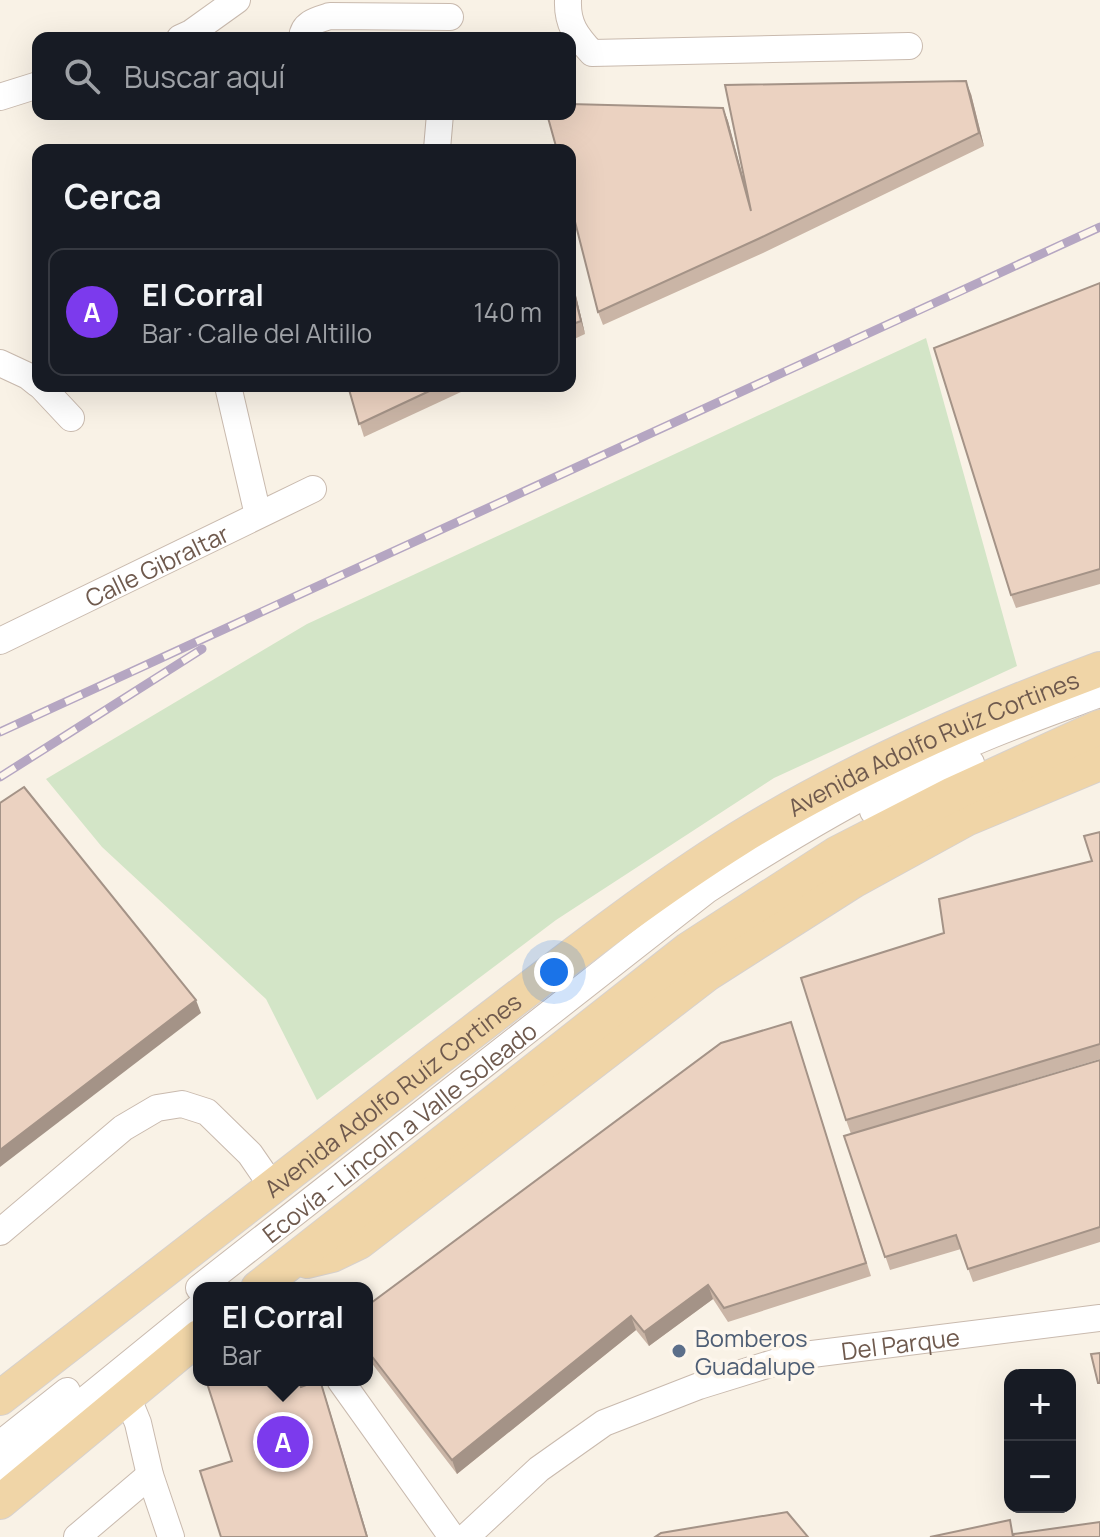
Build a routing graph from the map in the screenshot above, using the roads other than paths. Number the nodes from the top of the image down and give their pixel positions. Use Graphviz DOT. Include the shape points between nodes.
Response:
graph roads {
  1 [pos="237,0"];
  2 [pos="568,0"];
  3 [pos="450,18"];
  4 [pos="189,32"];
  5 [pos="304,32"];
  6 [pos="573,32"];
  7 [pos="576,36"];
  8 [pos="909,46"];
  9 [pos="32,87"];
  10 [pos="0,97"];
  11 [pos="439,120"];
  12 [pos="437,144"];
  13 [pos="0,363"];
  14 [pos="32,379"];
  15 [pos="47,392"];
  16 [pos="229,392"];
  17 [pos="71,418"];
  18 [pos="313,489"];
  19 [pos="258,515"];
  20 [pos="0,641"];
  21 [pos="1100,669"];
  22 [pos="1100,694"];
  23 [pos="1100,710"];
  24 [pos="1100,727"];
  25 [pos="1100,763"];
  26 [pos="272,1186"];
  27 [pos="0,1232"];
  28 [pos="271,1281"];
  29 [pos="207,1282"];
  30 [pos="231,1282"];
  31 [pos="193,1293"];
  32 [pos="193,1312"];
  33 [pos="1100,1318"];
  34 [pos="193,1342"];
  35 [pos="344,1386"];
  36 [pos="127,1396"];
  37 [pos="0,1398"];
  38 [pos="0,1444"];
  39 [pos="0,1469"];
  40 [pos="150,1475"];
  41 [pos="0,1502"];
  42 [pos="167,1535"];
  43 [pos="451,1536"];
  44 [pos="77,1537"];
  1 -- 4 [label="street"];
  2 -- 6 [label="street"];
  3 -- 5 [label="street" via="330,16 311,22"];
  7 -- 8 [label="street" via="592,53"];
  9 -- 10 [label="street"];
  11 -- 12 [label="street"];
  13 -- 14 [label="street"];
  15 -- 17 [label="street"];
  16 -- 19 [label="street"];
  18 -- 19 [label="street, Calle Gibraltar"];
  19 -- 20 [label="street, Calle Gibraltar"];
  21 -- 26 [label="main road, Avenida Adolfo Ruíz Cortines" via="834,784 739,839 623,917"];
  22 -- 29 [label="street, Ecovía - Lincoln a Valle Soleado" via="909,772 707,890"];
  23 -- 30 [label="street" via="1001,748 746,881"];
  24 -- 28 [label="main road" via="836,854 689,949"];
  25 -- 28 [label="main road" via="966,819 853,881 707,974 359,1242"];
  26 -- 27 [label="street" via="250,1154 207,1112 182,1104 157,1108 123,1128"];
  26 -- 37 [label="main road, Avenida Adolfo Ruíz Cortines"];
  31 -- 38 [label="street, Ecovía - Lincoln a Valle Soleado"];
  32 -- 39 [label="street"];
  33 -- 43 [label="street, Del Parque" via="796,1356 699,1386 604,1423"];
  34 -- 36 [label="main road"];
  35 -- 43 [label="street"];
  36 -- 40 [label="street"];
  36 -- 41 [label="main road"];
  40 -- 42 [label="street"];
  40 -- 44 [label="street"];
}
